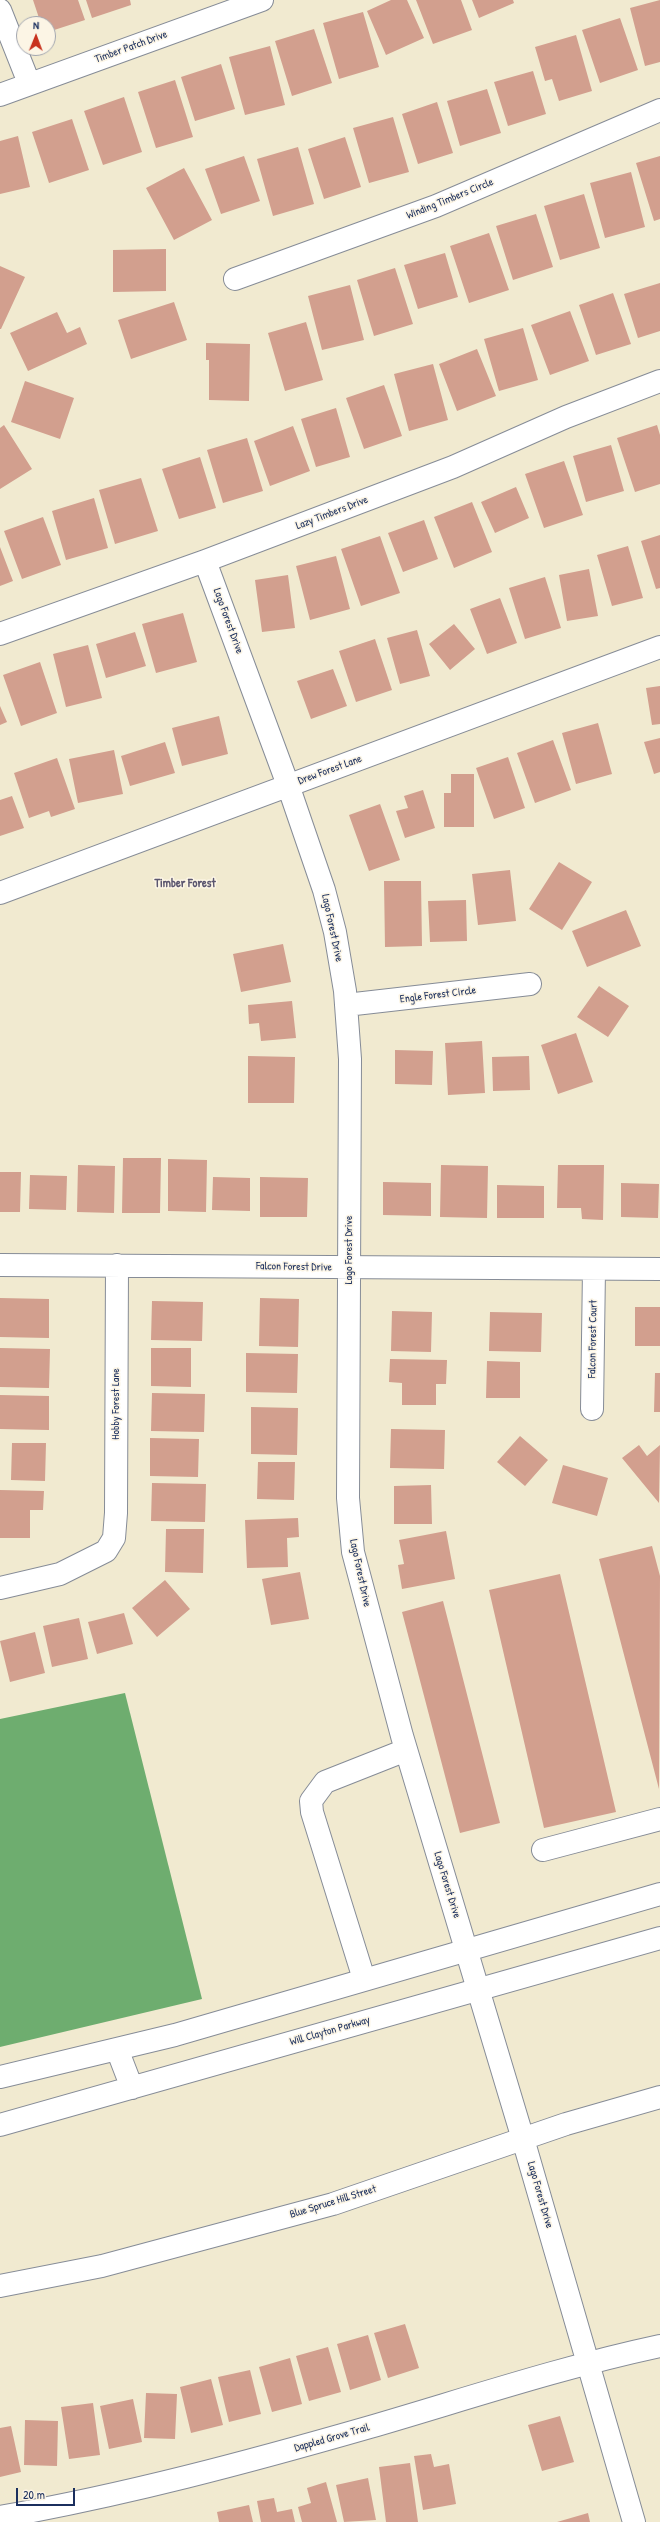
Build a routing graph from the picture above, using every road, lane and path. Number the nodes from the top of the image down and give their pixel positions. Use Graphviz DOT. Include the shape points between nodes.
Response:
graph roads {
  1 [pos="262,0"];
  2 [pos="0,10"];
  3 [pos="29,83"];
  4 [pos="0,95"];
  5 [pos="660,110"];
  6 [pos="235,279"];
  7 [pos="660,382"];
  8 [pos="205,561"];
  9 [pos="0,634"];
  10 [pos="660,647"];
  11 [pos="288,785"];
  12 [pos="0,894"];
  13 [pos="530,984"];
  14 [pos="346,1005"];
  15 [pos="0,1265"];
  16 [pos="117,1265"];
  17 [pos="348,1267"];
  18 [pos="594,1269"];
  19 [pos="660,1269"];
  20 [pos="592,1409"];
  21 [pos="0,1588"];
  22 [pos="406,1750"];
  23 [pos="660,1819"];
  24 [pos="543,1850"];
  25 [pos="660,1894"];
  26 [pos="660,1938"];
  27 [pos="466,1949"];
  28 [pos="364,1979"];
  29 [pos="477,1989"];
  30 [pos="117,2049"];
  31 [pos="0,2077"];
  32 [pos="132,2088"];
  33 [pos="660,2097"];
  34 [pos="0,2125"];
  35 [pos="523,2139"];
  36 [pos="0,2286"];
  37 [pos="660,2346"];
  38 [pos="589,2364"];
  39 [pos="0,2517"];
  40 [pos="634,2522"];
  1 -- 3 [label="street, Timber Patch Drive"];
  2 -- 3 [label="street"];
  3 -- 4 [label="street, Timber Patch Drive"];
  5 -- 6 [label="street, Winding Timbers Circle" via="436,206"];
  7 -- 8 [label="street, Lazy Timbers Drive" via="566,417 453,467"];
  8 -- 9 [label="street, Lazy Timbers Drive"];
  8 -- 11 [label="street, Lago Forest Drive"];
  10 -- 11 [label="street, Drew Forest Lane"];
  11 -- 12 [label="street, Drew Forest Lane" via="225,811"];
  11 -- 14 [label="street, Lago Forest Drive" via="324,890 335,932"];
  13 -- 14 [label="street, Engle Forest Circle"];
  14 -- 17 [label="street, Lago Forest Drive" via="350,1059"];
  15 -- 16 [label="street, Falcon Forest Drive"];
  16 -- 17 [label="street, Falcon Forest Drive"];
  16 -- 21 [label="street, Hobby Forest Lane" via="116,1513 112,1541 106,1551 60,1574"];
  17 -- 18 [label="street, Falcon Forest Drive"];
  17 -- 22 [label="street, Lago Forest Drive" via="348,1498 353,1552"];
  18 -- 19 [label="street, Falcon Forest Drive"];
  18 -- 20 [label="street, Falcon Forest Court"];
  22 -- 27 [label="street, Lago Forest Drive"];
  22 -- 28 [label="street" via="326,1782 311,1801 312,1812"];
  23 -- 24 [label="street"];
  25 -- 27 [label="street"];
  26 -- 29 [label="street, Will Clayton Parkway"];
  27 -- 28 [label="street"];
  27 -- 29 [label="street, Lago Forest Drive"];
  28 -- 30 [label="street"];
  29 -- 32 [label="street, Will Clayton Parkway"];
  29 -- 35 [label="street, Lago Forest Drive"];
  30 -- 31 [label="street"];
  30 -- 32 [label="street"];
  32 -- 34 [label="street, Will Clayton Parkway"];
  33 -- 35 [label="street, Blue Spruce Hill Street"];
  35 -- 36 [label="street, Blue Spruce Hill Street" via="333,2204 102,2266"];
  35 -- 38 [label="street, Lago Forest Drive"];
  37 -- 38 [label="street, Dappled Grove Trail"];
  38 -- 39 [label="street, Dappled Grove Trail" via="240,2464 90,2500"];
  38 -- 40 [label="street, Lago Forest Drive"];
}
